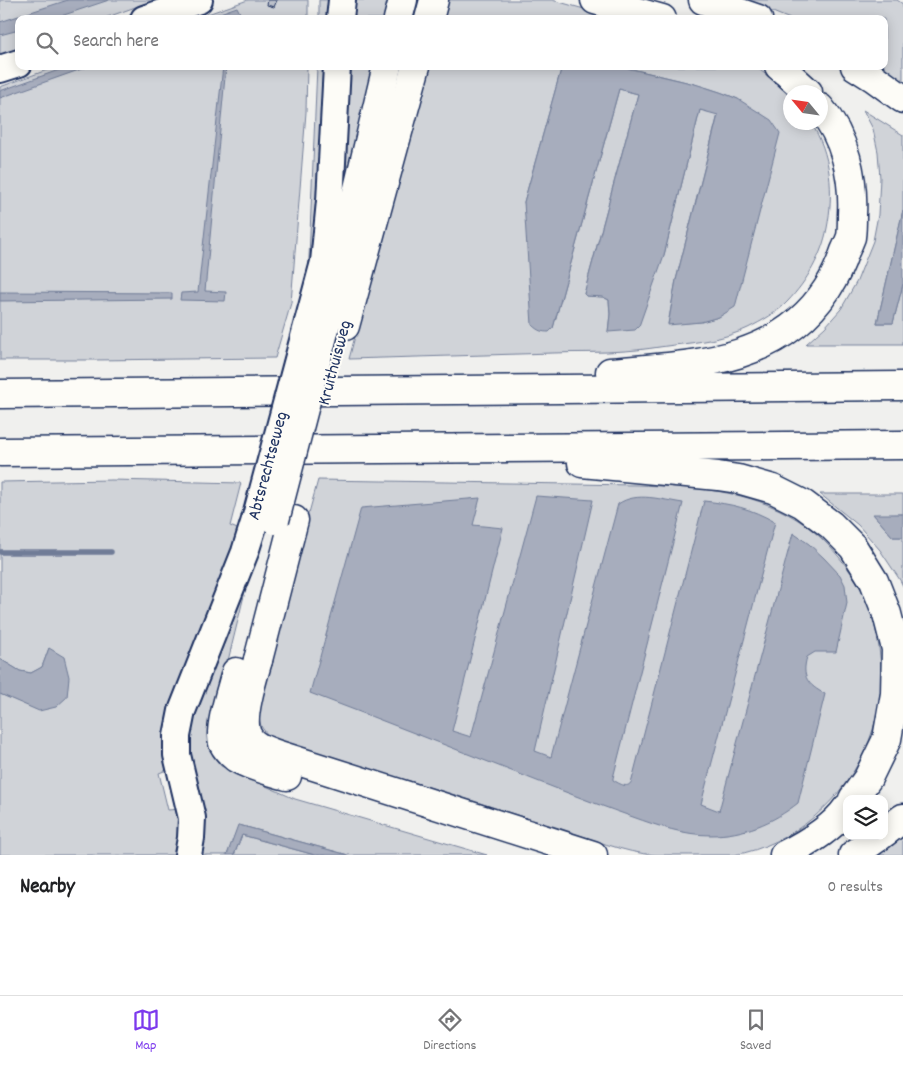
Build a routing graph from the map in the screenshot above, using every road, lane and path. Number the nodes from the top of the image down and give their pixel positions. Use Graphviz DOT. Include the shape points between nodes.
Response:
graph roads {
  1 [pos="199,0"];
  2 [pos="342,0"];
  3 [pos="403,0"];
  4 [pos="434,0"];
  5 [pos="595,0"];
  6 [pos="703,0"];
  7 [pos="156,15"];
  8 [pos="340,15"];
  9 [pos="399,15"];
  10 [pos="430,15"];
  11 [pos="648,15"];
  12 [pos="746,15"];
  13 [pos="15,64"];
  14 [pos="0,70"];
  15 [pos="337,70"];
  16 [pos="386,70"];
  17 [pos="415,70"];
  18 [pos="784,70"];
  19 [pos="861,70"];
  20 [pos="800,85"];
  21 [pos="903,99"];
  22 [pos="828,118"];
  23 [pos="326,324"];
  24 [pos="903,386"];
  25 [pos="382,391"];
  26 [pos="0,394"];
  27 [pos="903,445"];
  28 [pos="451,449"];
  29 [pos="0,452"];
  30 [pos="275,520"];
  31 [pos="249,658"];
  32 [pos="856,795"];
  33 [pos="843,813"];
  34 [pos="903,818"];
  35 [pos="888,830"];
  36 [pos="874,840"];
  37 [pos="188,855"];
  38 [pos="529,855"];
  39 [pos="593,855"];
  40 [pos="784,855"];
  41 [pos="853,855"];
  1 -- 7 [label="street"];
  2 -- 8 [label="street"];
  3 -- 9 [label="main road"];
  4 -- 10 [label="main road"];
  5 -- 11 [label="main road"];
  6 -- 12 [label="main road"];
  13 -- 14 [label="street"];
  15 -- 23 [label="street, Abtsrechtseweg" via="324,262"];
  16 -- 23 [label="main road, Kruithuisweg"];
  17 -- 23 [label="main road, Kruithuisweg"];
  18 -- 20 [label="main road"];
  19 -- 21 [label="main road"];
  22 -- 25 [label="main road" via="842,144 850,172 853,201 851,237 837,274 820,300 799,322 778,337 737,354 683,366"];
  23 -- 30 [label="main road, Kruithuisweg"];
  23 -- 30 [label="street, Abtsrechtseweg, bridge"];
  24 -- 25 [label="main road"];
  25 -- 26 [label="main road"];
  27 -- 28 [label="main road"];
  28 -- 29 [label="main road"];
  28 -- 32 [label="main road" via="738,479 773,489 802,504 831,525 853,547 874,581 888,614 896,649 896,694 888,739"];
  30 -- 31 [label="main road, Kruithuisweg"];
  30 -- 37 [label="street, Abtsrechtseweg" via="246,552 182,712 177,755 192,818"];
  31 -- 38 [label="main road" via="222,730 228,752 247,763"];
  31 -- 39 [label="main road" via="244,722 249,738 258,746"];
  33 -- 40 [label="main road" via="822,831"];
  34 -- 35 [label="main road"];
  36 -- 41 [label="main road"];
}
